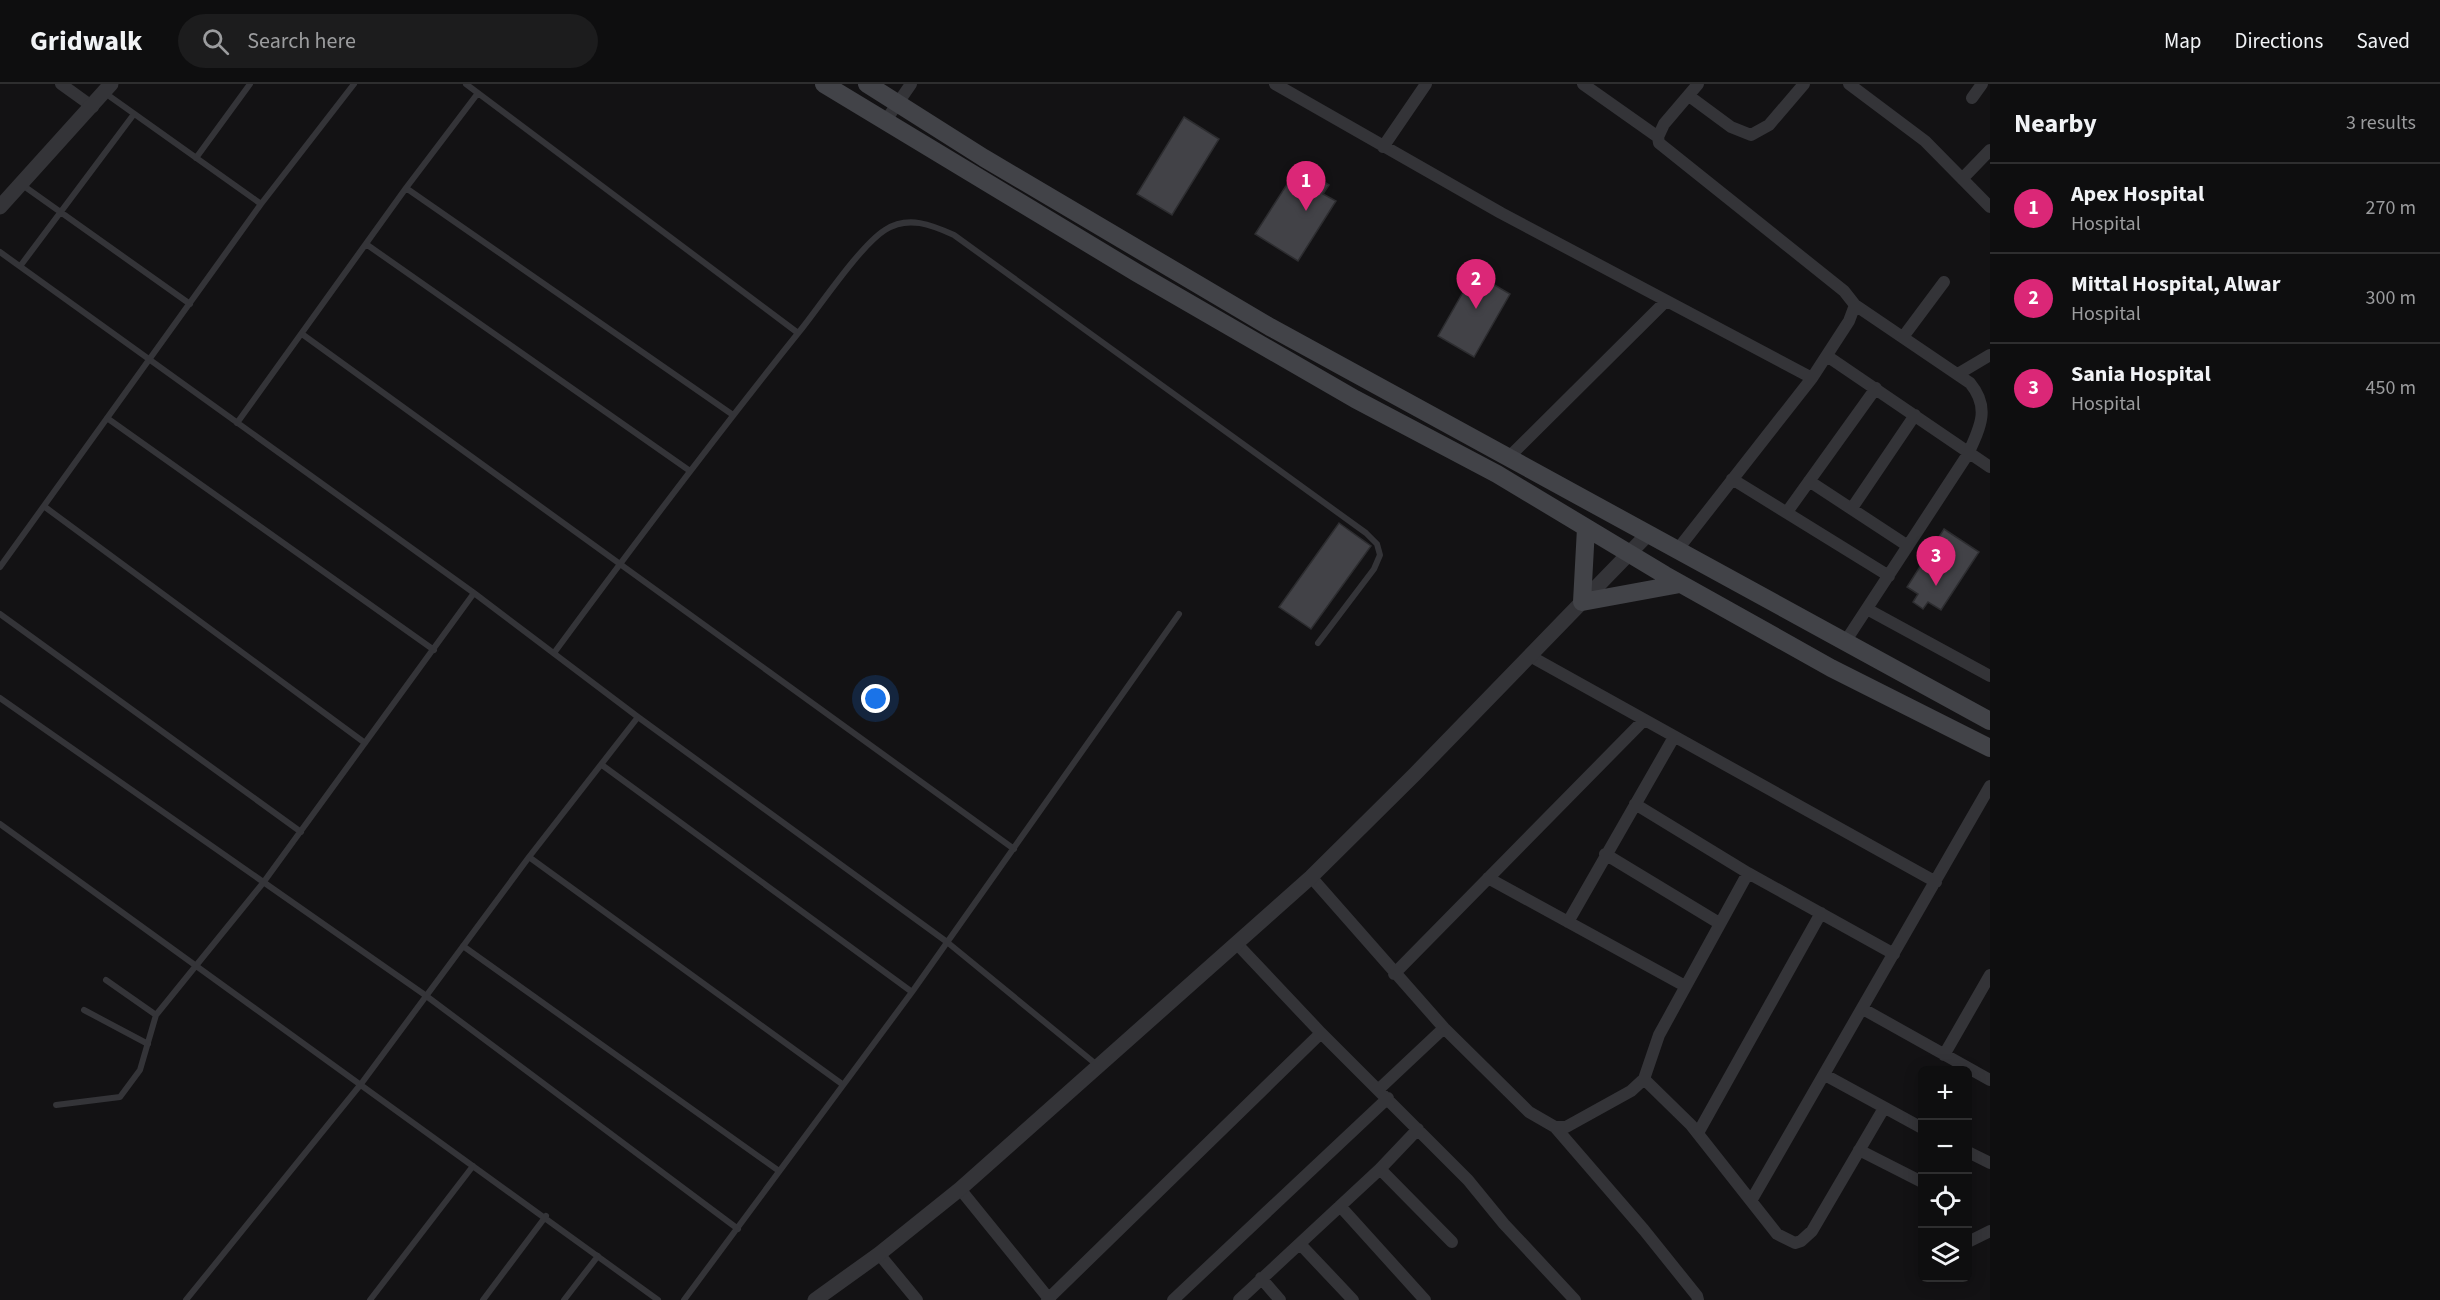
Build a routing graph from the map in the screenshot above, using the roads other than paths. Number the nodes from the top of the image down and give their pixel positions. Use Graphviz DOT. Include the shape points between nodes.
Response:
graph roads {
  1 [pos="61,84"];
  2 [pos="250,84"];
  3 [pos="354,84"];
  4 [pos="466,84"];
  5 [pos="824,84"];
  6 [pos="867,84"];
  7 [pos="911,84"];
  8 [pos="1426,84"];
  9 [pos="1582,84"];
  10 [pos="1698,84"];
  11 [pos="1804,84"];
  12 [pos="1982,84"];
  13 [pos="1279,85"];
  14 [pos="1856,86"];
  15 [pos="108,88"];
  16 [pos="478,93"];
  17 [pos="1689,96"];
  18 [pos="1972,98"];
  19 [pos="898,103"];
  20 [pos="93,106"];
  21 [pos="134,114"];
  22 [pos="884,123"];
  23 [pos="1658,137"];
  24 [pos="1383,147"];
  25 [pos="1990,150"];
  26 [pos="196,158"];
  27 [pos="1962,179"];
  28 [pos="21,184"];
  29 [pos="406,188"];
  30 [pos="261,204"];
  31 [pos="0,207"];
  32 [pos="1990,207"];
  33 [pos="62,213"];
  34 [pos="366,244"];
  35 [pos="0,252"];
  36 [pos="21,265"];
  37 [pos="1944,282"];
  38 [pos="1666,301"];
  39 [pos="190,304"];
  40 [pos="1855,305"];
  41 [pos="798,333"];
  42 [pos="302,334"];
  43 [pos="1903,337"];
  44 [pos="1990,355"];
  45 [pos="1827,356"];
  46 [pos="150,359"];
  47 [pos="1958,374"];
  48 [pos="1812,378"];
  49 [pos="1876,388"];
  50 [pos="1986,397"];
  51 [pos="733,415"];
  52 [pos="1915,416"];
  53 [pos="107,418"];
  54 [pos="237,423"];
  55 [pos="1968,454"];
  56 [pos="1509,457"];
  57 [pos="1990,467"];
  58 [pos="690,471"];
  59 [pos="1732,479"];
  60 [pos="1809,481"];
  61 [pos="45,507"];
  62 [pos="1852,508"];
  63 [pos="1787,512"];
  64 [pos="1586,528"];
  65 [pos="1648,534"];
  66 [pos="1908,546"];
  67 [pos="1678,549"];
  68 [pos="1628,554"];
  69 [pos="620,562"];
  70 [pos="0,567"];
  71 [pos="1889,576"];
  72 [pos="1680,584"];
  73 [pos="474,593"];
  74 [pos="1582,602"];
  75 [pos="1867,609"];
  76 [pos="0,614"];
  77 [pos="1179,614"];
  78 [pos="1318,642"];
  79 [pos="1845,642"];
  80 [pos="434,650"];
  81 [pos="554,653"];
  82 [pos="1530,656"];
  83 [pos="1990,675"];
  84 [pos="0,698"];
  85 [pos="638,717"];
  86 [pos="1644,720"];
  87 [pos="1990,721"];
  88 [pos="1674,737"];
  89 [pos="365,743"];
  90 [pos="1990,748"];
  91 [pos="602,765"];
  92 [pos="1990,786"];
  93 [pos="1635,804"];
  94 [pos="0,824"];
  95 [pos="301,832"];
  96 [pos="1014,849"];
  97 [pos="1605,854"];
  98 [pos="529,857"];
  99 [pos="1748,873"];
  100 [pos="1311,877"];
  101 [pos="1488,878"];
  102 [pos="263,882"];
  103 [pos="1936,882"];
  104 [pos="1821,913"];
  105 [pos="1568,922"];
  106 [pos="1719,924"];
  107 [pos="947,942"];
  108 [pos="1237,944"];
  109 [pos="464,946"];
  110 [pos="1894,954"];
  111 [pos="197,965"];
  112 [pos="1394,974"];
  113 [pos="1990,975"];
  114 [pos="106,980"];
  115 [pos="1684,986"];
  116 [pos="912,992"];
  117 [pos="426,995"];
  118 [pos="1863,1009"];
  119 [pos="84,1010"];
  120 [pos="156,1015"];
  121 [pos="1444,1028"];
  122 [pos="1321,1033"];
  123 [pos="148,1044"];
  124 [pos="1944,1055"];
  125 [pos="1100,1067"];
  126 [pos="1825,1075"];
  127 [pos="1644,1079"];
  128 [pos="1990,1080"];
  129 [pos="361,1084"];
  130 [pos="842,1084"];
  131 [pos="1383,1094"];
  132 [pos="56,1105"];
  133 [pos="1884,1108"];
  134 [pos="1918,1125"];
  135 [pos="1555,1127"];
  136 [pos="1418,1129"];
  137 [pos="1698,1133"];
  138 [pos="1859,1150"];
  139 [pos="1972,1154"];
  140 [pos="1990,1163"];
  141 [pos="473,1166"];
  142 [pos="1380,1169"];
  143 [pos="779,1171"];
  144 [pos="1918,1180"];
  145 [pos="960,1189"];
  146 [pos="1751,1201"];
  147 [pos="1340,1206"];
  148 [pos="546,1216"];
  149 [pos="738,1229"];
  150 [pos="1990,1231"];
  151 [pos="1972,1240"];
  152 [pos="1452,1242"];
  153 [pos="1300,1244"];
  154 [pos="879,1254"];
  155 [pos="598,1256"];
  156 [pos="1261,1278"];
  157 [pos="1048,1299"];
  158 [pos="186,1300"];
  159 [pos="370,1300"];
  160 [pos="483,1300"];
  161 [pos="564,1300"];
  162 [pos="658,1300"];
  163 [pos="684,1300"];
  164 [pos="815,1300"];
  165 [pos="917,1300"];
  166 [pos="1173,1300"];
  167 [pos="1239,1300"];
  168 [pos="1280,1300"];
  169 [pos="1353,1300"];
  170 [pos="1425,1300"];
  171 [pos="1575,1300"];
  172 [pos="1698,1300"];
  1 -- 20 [label="street"];
  2 -- 26 [label="lane"];
  3 -- 30 [label="lane"];
  4 -- 16 [label="lane"];
  5 -- 22 [label="main road"];
  6 -- 19 [label="main road"];
  7 -- 19 [label="street"];
  8 -- 24 [label="street"];
  9 -- 23 [label="street"];
  10 -- 17 [label="street"];
  11 -- 17 [label="street" via="1769,125 1751,135 1731,128"];
  12 -- 18 [label="street"];
  13 -- 24 [label="street"];
  14 -- 27 [label="street" via="1926,141"];
  15 -- 20 [label="street"];
  15 -- 21 [label="lane"];
  16 -- 29 [label="lane"];
  16 -- 41 [label="lane"];
  17 -- 23 [label="street" via="1664,124"];
  19 -- 22 [label="street"];
  19 -- 56 [label="main road" via="1179,275"];
  20 -- 28 [label="street"];
  21 -- 26 [label="lane"];
  21 -- 33 [label="lane"];
  22 -- 64 [label="main road" via="1355,399 1497,474"];
  23 -- 40 [label="street" via="1664,148 1829,279"];
  24 -- 38 [label="street"];
  25 -- 27 [label="street"];
  26 -- 30 [label="lane"];
  27 -- 32 [label="street"];
  28 -- 31 [label="street"];
  28 -- 33 [label="lane"];
  29 -- 34 [label="lane"];
  29 -- 51 [label="lane"];
  30 -- 39 [label="lane"];
  33 -- 36 [label="lane"];
  33 -- 39 [label="lane"];
  34 -- 42 [label="lane"];
  34 -- 58 [label="lane"];
  35 -- 36 [label="lane"];
  36 -- 46 [label="lane"];
  37 -- 43 [label="street"];
  38 -- 48 [label="street"];
  38 -- 56 [label="street"];
  39 -- 46 [label="lane"];
  40 -- 43 [label="street"];
  40 -- 45 [label="street"];
  41 -- 51 [label="lane"];
  41 -- 78 [label="lane" via="885,230 907,221 930,224 954,235 1372,539 1380,555 1374,569"];
  42 -- 54 [label="lane"];
  42 -- 69 [label="lane"];
  43 -- 47 [label="street"];
  44 -- 47 [label="street"];
  45 -- 48 [label="street"];
  45 -- 49 [label="street"];
  46 -- 53 [label="lane"];
  46 -- 54 [label="lane"];
  47 -- 50 [label="street"];
  48 -- 59 [label="street"];
  49 -- 52 [label="street"];
  49 -- 60 [label="street"];
  50 -- 55 [label="street" via="1982,425"];
  51 -- 58 [label="lane"];
  52 -- 55 [label="street"];
  52 -- 62 [label="street"];
  53 -- 61 [label="lane"];
  53 -- 80 [label="lane"];
  54 -- 73 [label="lane"];
  55 -- 57 [label="street"];
  55 -- 66 [label="street"];
  56 -- 65 [label="main road"];
  58 -- 69 [label="lane"];
  59 -- 63 [label="street"];
  59 -- 67 [label="street"];
  60 -- 62 [label="street"];
  60 -- 63 [label="street"];
  61 -- 70 [label="lane"];
  61 -- 89 [label="lane"];
  62 -- 66 [label="street"];
  63 -- 71 [label="street"];
  64 -- 68 [label="main road"];
  64 -- 74 [label="main road"];
  65 -- 67 [label="main road"];
  65 -- 68 [label="street"];
  66 -- 71 [label="street"];
  67 -- 79 [label="main road"];
  68 -- 72 [label="main road"];
  68 -- 74 [label="street"];
  69 -- 81 [label="lane"];
  69 -- 96 [label="lane"];
  71 -- 75 [label="street"];
  72 -- 74 [label="main road"];
  72 -- 90 [label="main road" via="1831,668"];
  73 -- 80 [label="lane"];
  73 -- 81 [label="lane"];
  74 -- 82 [label="street"];
  75 -- 79 [label="street"];
  75 -- 83 [label="street"];
  76 -- 95 [label="lane"];
  77 -- 96 [label="lane"];
  79 -- 87 [label="main road"];
  80 -- 89 [label="lane"];
  81 -- 85 [label="lane"];
  82 -- 86 [label="street"];
  82 -- 100 [label="street"];
  84 -- 102 [label="lane"];
  85 -- 91 [label="lane"];
  85 -- 107 [label="lane"];
  86 -- 88 [label="street"];
  86 -- 101 [label="street"];
  88 -- 93 [label="street"];
  88 -- 103 [label="street"];
  89 -- 95 [label="lane"];
  91 -- 98 [label="lane"];
  91 -- 116 [label="lane"];
  92 -- 103 [label="street"];
  93 -- 97 [label="street"];
  93 -- 99 [label="street"];
  94 -- 111 [label="lane"];
  95 -- 102 [label="lane"];
  96 -- 107 [label="lane"];
  97 -- 105 [label="street"];
  97 -- 106 [label="street"];
  98 -- 109 [label="lane"];
  98 -- 130 [label="lane"];
  99 -- 104 [label="street"];
  99 -- 106 [label="street"];
  100 -- 108 [label="street"];
  100 -- 112 [label="street"];
  101 -- 105 [label="street"];
  101 -- 112 [label="street"];
  102 -- 111 [label="lane"];
  102 -- 117 [label="lane"];
  103 -- 110 [label="street"];
  104 -- 110 [label="street"];
  104 -- 137 [label="street"];
  105 -- 115 [label="street"];
  106 -- 115 [label="street"];
  107 -- 116 [label="lane"];
  107 -- 125 [label="lane"];
  108 -- 122 [label="street"];
  108 -- 125 [label="street"];
  109 -- 117 [label="lane"];
  109 -- 143 [label="lane"];
  110 -- 118 [label="street"];
  111 -- 120 [label="lane"];
  111 -- 129 [label="lane"];
  112 -- 121 [label="street"];
  113 -- 124 [label="street"];
  114 -- 120 [label="lane"];
  115 -- 127 [label="street" via="1652,1050"];
  116 -- 130 [label="lane"];
  117 -- 129 [label="lane"];
  117 -- 149 [label="lane"];
  118 -- 124 [label="street"];
  118 -- 126 [label="street"];
  119 -- 123 [label="lane"];
  120 -- 123 [label="lane"];
  121 -- 131 [label="street"];
  121 -- 135 [label="street" via="1529,1112"];
  122 -- 131 [label="street"];
  122 -- 157 [label="street"];
  123 -- 132 [label="lane" via="140,1070 120,1097"];
  124 -- 128 [label="street"];
  125 -- 145 [label="street"];
  126 -- 133 [label="street"];
  126 -- 146 [label="street"];
  127 -- 135 [label="street" via="1579,1122"];
  127 -- 137 [label="street"];
  129 -- 141 [label="lane"];
  129 -- 158 [label="lane"];
  130 -- 143 [label="lane"];
  131 -- 136 [label="street"];
  131 -- 166 [label="street"];
  133 -- 134 [label="street"];
  133 -- 138 [label="street"];
  135 -- 172 [label="street"];
  136 -- 142 [label="street"];
  136 -- 171 [label="street"];
  137 -- 146 [label="street"];
  138 -- 144 [label="street"];
  138 -- 146 [label="street" via="1812,1231 1801,1241 1795,1243 1777,1234"];
  139 -- 140 [label="street"];
  141 -- 148 [label="lane"];
  141 -- 159 [label="lane"];
  142 -- 147 [label="street"];
  142 -- 152 [label="street"];
  143 -- 149 [label="lane"];
  145 -- 154 [label="street"];
  145 -- 157 [label="street"];
  147 -- 153 [label="street"];
  147 -- 170 [label="street"];
  148 -- 155 [label="lane"];
  148 -- 160 [label="lane"];
  149 -- 163 [label="lane"];
  150 -- 151 [label="street"];
  153 -- 156 [label="street"];
  153 -- 169 [label="street"];
  154 -- 164 [label="street"];
  154 -- 165 [label="street"];
  155 -- 161 [label="lane"];
  155 -- 162 [label="lane"];
  156 -- 167 [label="street"];
  156 -- 168 [label="street"];
}
